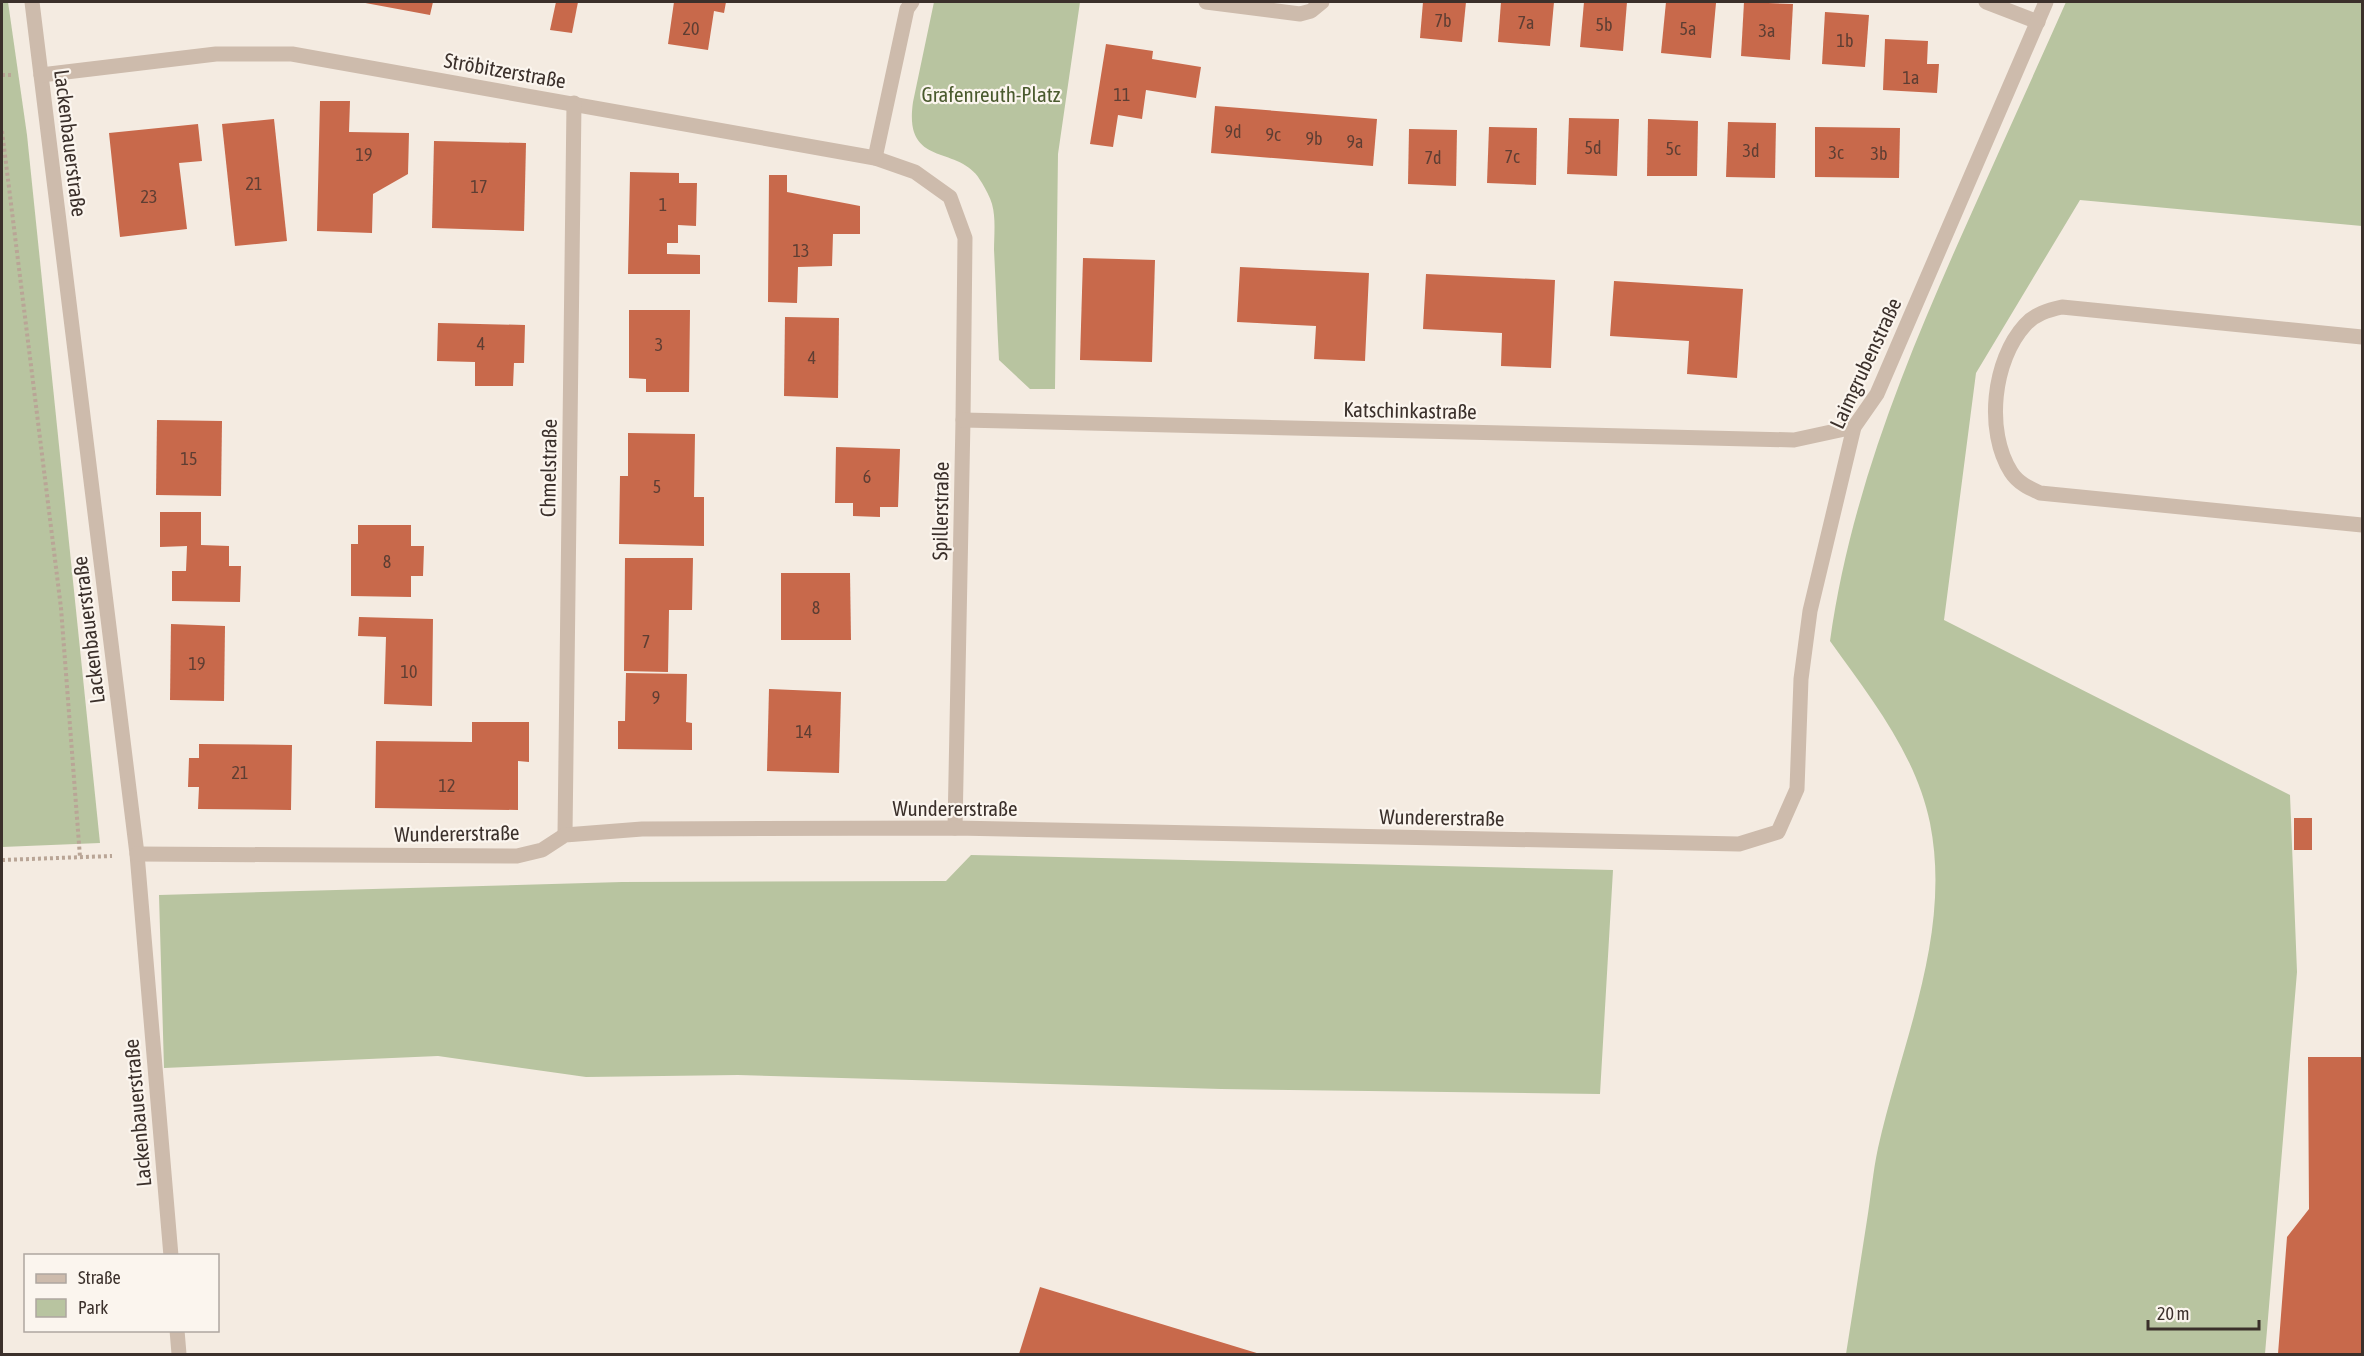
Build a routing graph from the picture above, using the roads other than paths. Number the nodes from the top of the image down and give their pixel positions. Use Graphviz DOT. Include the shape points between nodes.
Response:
graph roads {
  1 [pos="32,2"];
  2 [pos="912,2"];
  3 [pos="1206,2"];
  4 [pos="1322,2"];
  5 [pos="1986,2"];
  6 [pos="2046,2"];
  7 [pos="2038,22"];
  8 [pos="41,75"];
  9 [pos="574,103"];
  10 [pos="875,158"];
  11 [pos="950,197"];
  12 [pos="2362,337"];
  13 [pos="963,420"];
  14 [pos="1854,427"];
  15 [pos="2362,525"];
  16 [pos="955,828"];
  17 [pos="1778,832"];
  18 [pos="565,834"];
  19 [pos="137,854"];
  20 [pos="171,1254"];
  21 [pos="177,1332"];
  22 [pos="179,1354"];
  1 -- 8 [label="street, Lackenbauerstraße"];
  2 -- 10 [label="street" via="907,9"];
  3 -- 4 [label="street" via="1300,14"];
  5 -- 7 [label="street"];
  6 -- 7 [label="street, Laimgrubenstraße"];
  7 -- 14 [label="street, Laimgrubenstraße" via="1877,394"];
  8 -- 9 [label="street, Ströbitzerstraße" via="216,54 292,54"];
  8 -- 19 [label="street, Lackenbauerstraße"];
  9 -- 10 [label="street, Ströbitzerstraße"];
  9 -- 18 [label="street, Chmelstraße"];
  10 -- 11 [label="street, Ströbitzerstraße" via="915,172"];
  11 -- 13 [label="street, Spillerstraße" via="965,238"];
  12 -- 15 [label="street" via="2062,307 2045,310 2026,323 2014,339 2003,365 1996,420 2000,451 2012,473 2040,493"];
  13 -- 14 [label="street, Katschinkastraße" via="1794,440"];
  13 -- 16 [label="street, Spillerstraße"];
  14 -- 17 [label="street, Laimgrubenstraße" via="1810,611 1801,679 1797,789"];
  16 -- 17 [label="street, Wundererstraße" via="1739,844"];
  16 -- 18 [label="street, Wundererstraße" via="642,829"];
  18 -- 19 [label="street, Wundererstraße" via="542,850 517,856"];
  19 -- 20 [label="street, Lackenbauerstraße"];
  21 -- 22 [label="street"];
}
